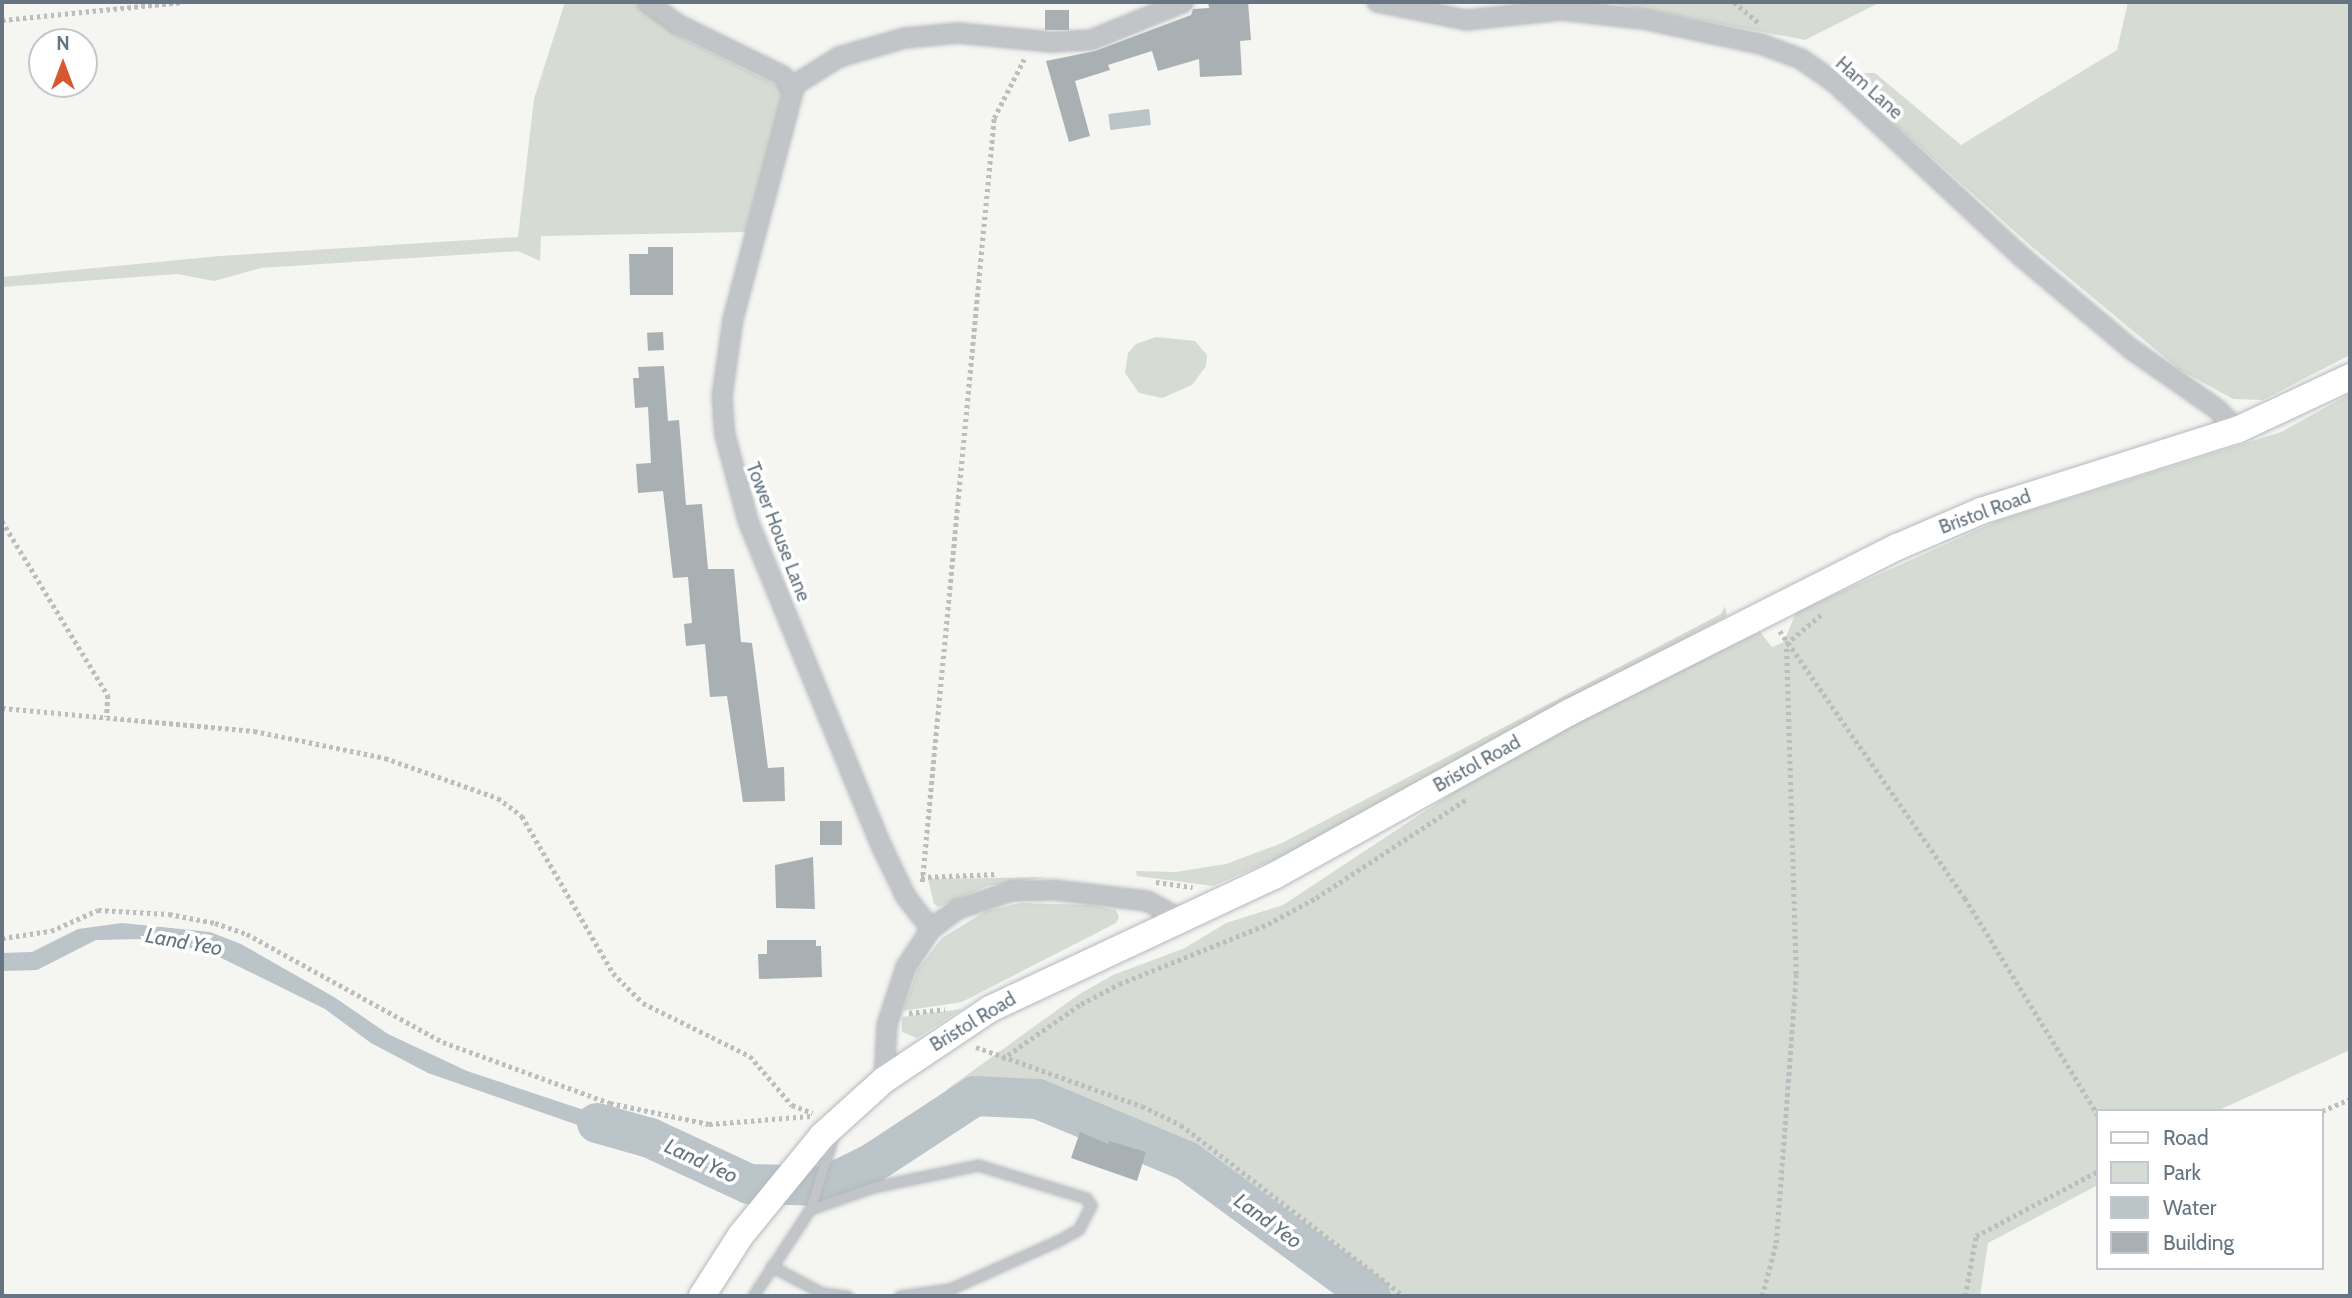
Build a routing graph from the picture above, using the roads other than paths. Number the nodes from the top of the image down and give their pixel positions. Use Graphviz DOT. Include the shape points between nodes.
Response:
graph roads {
  1 [pos="647,2"];
  2 [pos="1182,2"];
  3 [pos="1377,2"];
  4 [pos="791,87"];
  5 [pos="2350,377"];
  6 [pos="2237,430"];
  7 [pos="1181,919"];
  8 [pos="931,929"];
  9 [pos="884,1080"];
  10 [pos="830,1129"];
  11 [pos="810,1209"];
  12 [pos="771,1266"];
  13 [pos="702,1296"];
  14 [pos="753,1296"];
  15 [pos="848,1296"];
  16 [pos="899,1296"];
  1 -- 4 [label="street" via="689,31 783,76"];
  2 -- 4 [label="street" via="1112,34 1052,42 958,33 905,38 839,57"];
  3 -- 6 [label="street, Ham Lane" via="1466,20 1562,10 1670,24 1782,50 1834,82 2023,258 2131,349 2217,409"];
  4 -- 8 [label="street, Tower House Lane" via="791,112 729,343 722,396 728,454 748,521 882,847 906,897"];
  5 -- 6 [label="main road, Bristol Road"];
  6 -- 7 [label="main road, Bristol Road" via="1981,511 1897,547 1570,712 1274,876"];
  7 -- 8 [label="street" via="1147,901 1030,890 974,901"];
  7 -- 9 [label="main road, Bristol Road" via="990,1009"];
  8 -- 9 [label="street" via="909,960 891,1008"];
  9 -- 10 [label="main road, Bristol Road"];
  10 -- 11 [label="lane"];
  10 -- 13 [label="main road, Bristol Road" via="767,1201"];
  11 -- 12 [label="lane"];
  11 -- 16 [label="lane" via="873,1187 978,1165 1079,1196 1091,1205 1079,1230 1057,1241 950,1289"];
  12 -- 14 [label="lane"];
  12 -- 15 [label="lane" via="822,1293"];
}
